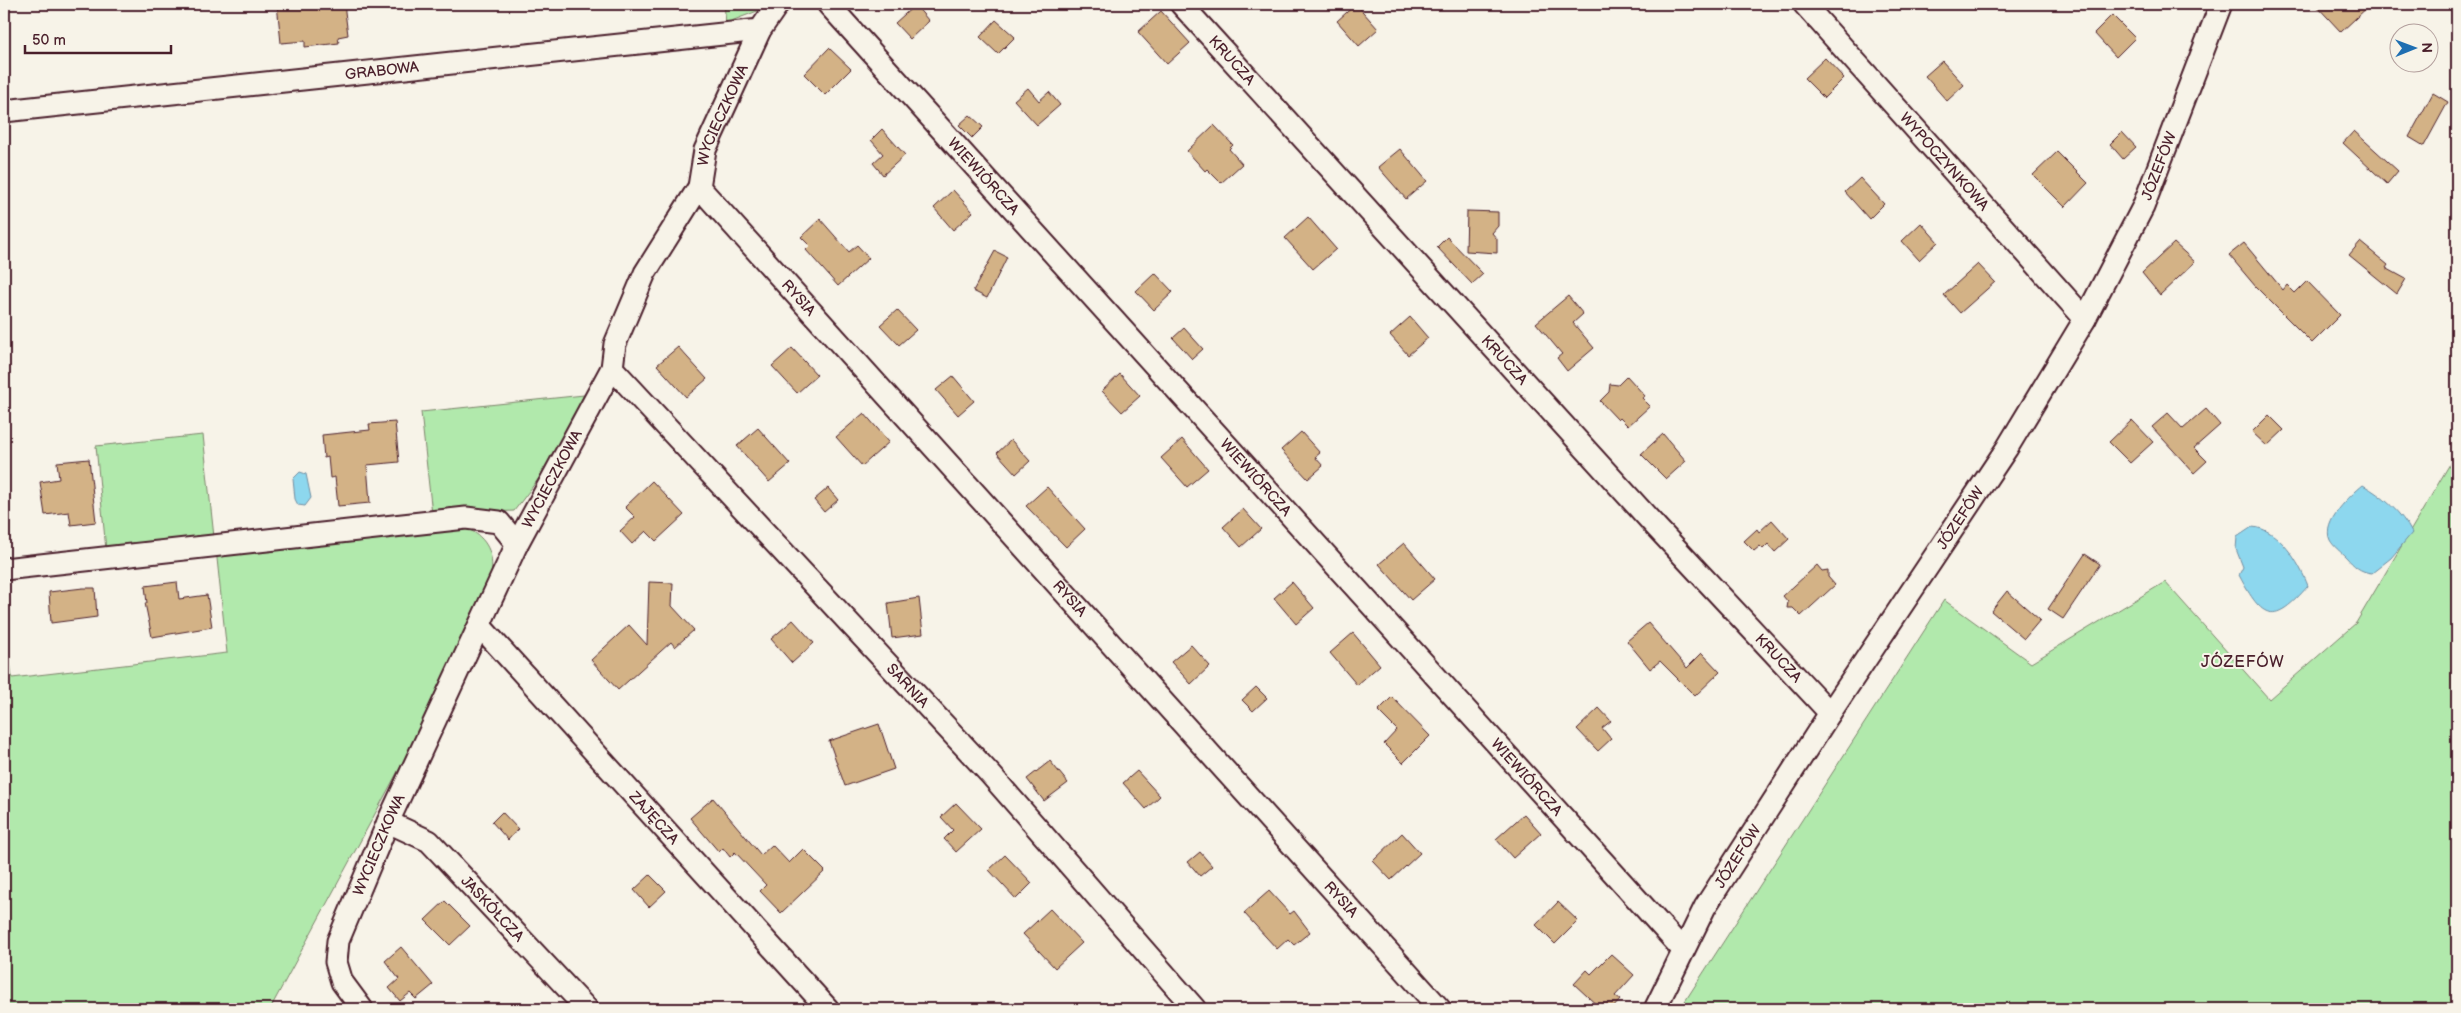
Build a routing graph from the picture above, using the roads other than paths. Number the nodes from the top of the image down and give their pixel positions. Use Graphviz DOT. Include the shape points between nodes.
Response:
graph roads {
  1 [pos="778,4"];
  2 [pos="828,4"];
  3 [pos="1181,4"];
  4 [pos="1804,4"];
  5 [pos="2221,4"];
  6 [pos="760,30"];
  7 [pos="4,111"];
  8 [pos="699,187"];
  9 [pos="2085,319"];
  10 [pos="612,368"];
  11 [pos="517,544"];
  12 [pos="4,569"];
  13 [pos="480,626"];
  14 [pos="1830,713"];
  15 [pos="388,822"];
  16 [pos="1683,950"];
  17 [pos="362,1009"];
  18 [pos="587,1009"];
  19 [pos="828,1009"];
  20 [pos="1195,1009"];
  21 [pos="1440,1009"];
  22 [pos="1656,1009"];
  1 -- 6 [label="street, WYCIECZKOWA"];
  2 -- 16 [label="street, WIEWIÓRCZA"];
  3 -- 14 [label="street, KRUCZA" via="1658,529"];
  4 -- 9 [label="street, WYPOCZYNKOWA"];
  5 -- 9 [label="street, JÓZEFÓW" via="2143,207"];
  6 -- 7 [label="street, GRABOWA"];
  6 -- 8 [label="street, WYCIECZKOWA" via="705,150"];
  8 -- 10 [label="street, WYCIECZKOWA" via="645,273 616,344"];
  8 -- 21 [label="street, RYSIA"];
  9 -- 14 [label="street, JÓZEFÓW" via="2007,448"];
  10 -- 11 [label="street, WYCIECZKOWA"];
  10 -- 20 [label="street, SARNIA" via="991,775"];
  11 -- 12 [label="street" via="499,522 466,518"];
  11 -- 13 [label="street, WYCIECZKOWA"];
  13 -- 15 [label="street, WYCIECZKOWA"];
  13 -- 19 [label="street, ZAJĘCZA"];
  14 -- 16 [label="street, JÓZEFÓW" via="1706,907"];
  15 -- 17 [label="street, WYCIECZKOWA" via="338,941 336,962 342,982"];
  15 -- 18 [label="street, JASKÓŁCZA" via="429,841"];
  16 -- 22 [label="street, JÓZEFÓW"];
}
